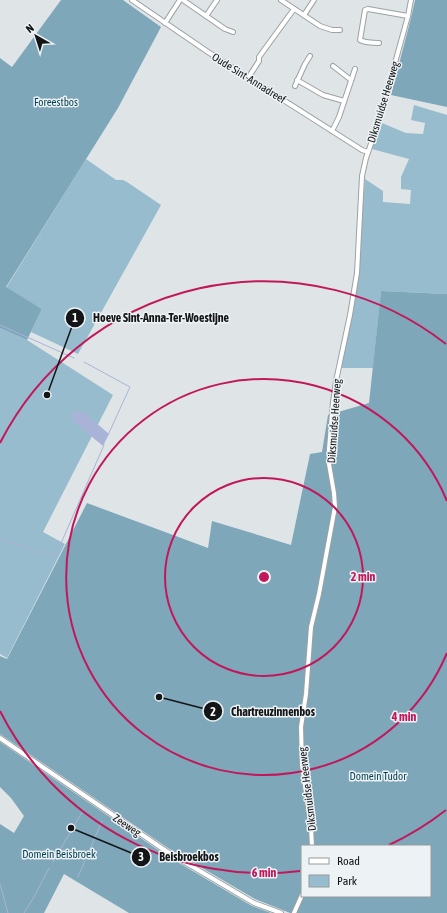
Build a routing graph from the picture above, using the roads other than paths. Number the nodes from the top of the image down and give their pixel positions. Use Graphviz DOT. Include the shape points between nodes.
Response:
graph roads {
  1 [pos="132,0"];
  2 [pos="182,0"];
  3 [pos="217,0"];
  4 [pos="281,0"];
  5 [pos="314,0"];
  6 [pos="411,0"];
  7 [pos="294,9"];
  8 [pos="304,15"];
  9 [pos="206,16"];
  10 [pos="408,16"];
  11 [pos="165,23"];
  12 [pos="340,30"];
  13 [pos="233,32"];
  14 [pos="380,42"];
  15 [pos="310,56"];
  16 [pos="333,66"];
  17 [pos="354,69"];
  18 [pos="248,78"];
  19 [pos="297,80"];
  20 [pos="351,80"];
  21 [pos="295,86"];
  22 [pos="344,101"];
  23 [pos="332,130"];
  24 [pos="368,152"];
  25 [pos="0,738"];
  26 [pos="312,845"];
  27 [pos="301,897"];
  28 [pos="281,913"];
  29 [pos="294,913"];
  1 -- 11 [label="street, Oude Sint-Annadreef"];
  2 -- 9 [label="street"];
  2 -- 11 [label="street"];
  3 -- 9 [label="street"];
  4 -- 7 [label="street"];
  5 -- 8 [label="street"];
  6 -- 10 [label="street, Diksmuidse Heerweg"];
  7 -- 8 [label="street"];
  7 -- 18 [label="street"];
  8 -- 12 [label="street" via="323,28"];
  9 -- 13 [label="street"];
  10 -- 14 [label="street" via="368,8 365,10 360,39"];
  10 -- 24 [label="street, Diksmuidse Heerweg"];
  11 -- 18 [label="street, Oude Sint-Annadreef"];
  15 -- 19 [label="street"];
  16 -- 20 [label="street"];
  17 -- 20 [label="street"];
  18 -- 23 [label="street, Oude Sint-Annadreef"];
  19 -- 21 [label="street"];
  19 -- 22 [label="street" via="323,95"];
  20 -- 22 [label="street"];
  22 -- 23 [label="street"];
  23 -- 24 [label="street, Oude Sint-Annadreef"];
  24 -- 26 [label="street, Diksmuidse Heerweg" via="362,176 357,273 333,402 329,464 335,507 311,627 301,727 302,765"];
  25 -- 28 [label="street, Zeeweg" via="166,851 254,903"];
  27 -- 29 [label="street"];
}
